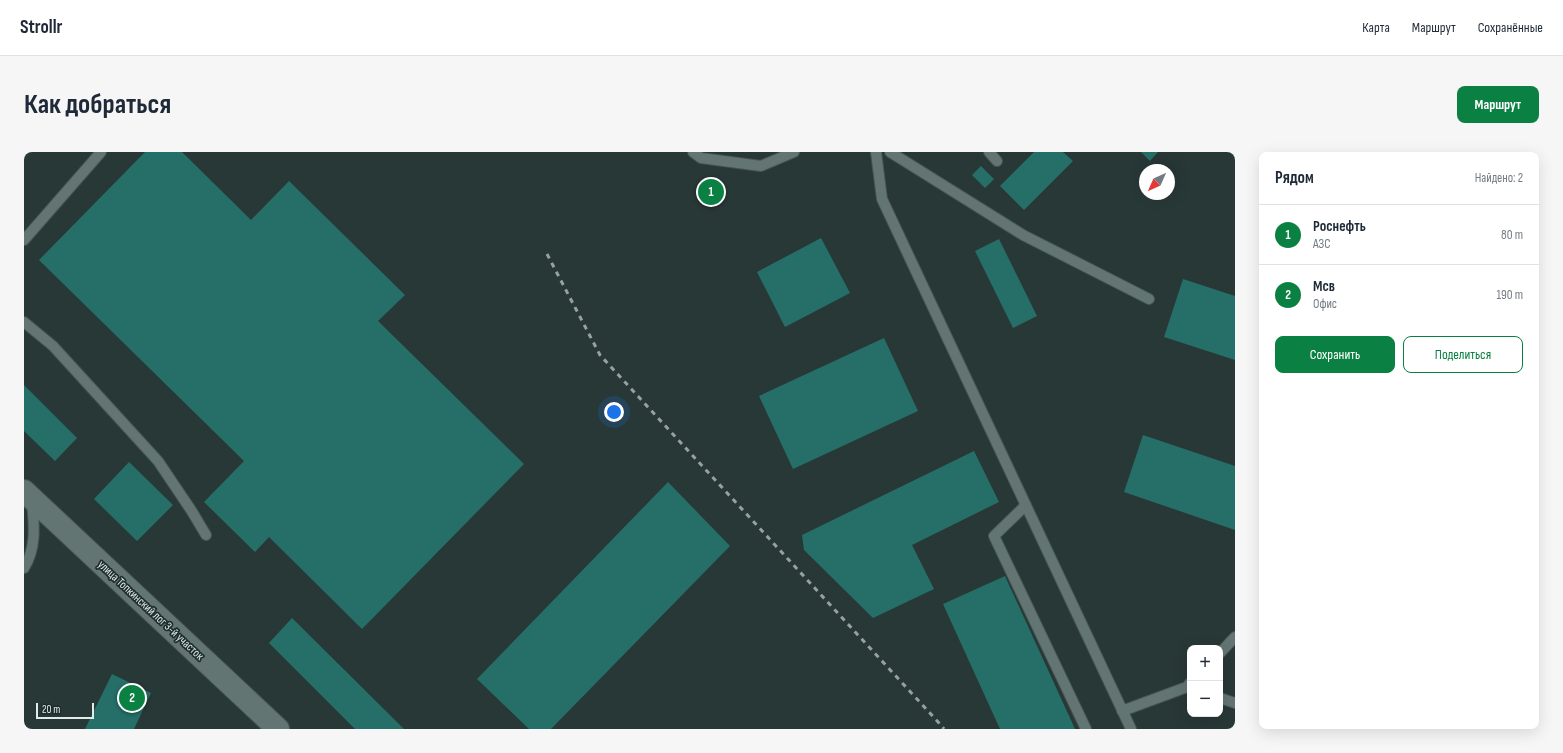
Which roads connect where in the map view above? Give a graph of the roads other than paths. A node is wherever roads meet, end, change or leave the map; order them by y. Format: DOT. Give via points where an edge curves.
graph roads {
  1 [pos="101,152"];
  2 [pos="693,152"];
  3 [pos="794,152"];
  4 [pos="876,152"];
  5 [pos="890,152"];
  6 [pos="989,152"];
  7 [pos="997,161"];
  8 [pos="24,240"];
  9 [pos="1149,299"];
  10 [pos="24,322"];
  11 [pos="28,494"];
  12 [pos="1026,505"];
  13 [pos="206,535"];
  14 [pos="24,568"];
  15 [pos="1235,637"];
  16 [pos="1223,649"];
  17 [pos="1187,687"];
  18 [pos="1223,699"];
  19 [pos="1235,703"];
  20 [pos="1122,711"];
  21 [pos="278,729"];
  22 [pos="1086,729"];
  23 [pos="1131,729"];
  1 -- 8 [label="lane"];
  2 -- 3 [label="lane" via="701,158 761,166"];
  4 -- 12 [label="lane" via="882,199"];
  5 -- 9 [label="lane" via="1023,235"];
  6 -- 7 [label="lane"];
  10 -- 13 [label="lane" via="53,346 158,461"];
  11 -- 14 [label="lane" via="35,531 30,558"];
  11 -- 21 [label="main road, улица Топкинский лог 3-й участок"];
  12 -- 20 [label="lane"];
  12 -- 22 [label="lane" via="994,536"];
  15 -- 16 [label="lane"];
  17 -- 20 [label="lane"];
  18 -- 19 [label="lane"];
  20 -- 23 [label="lane"];
}
